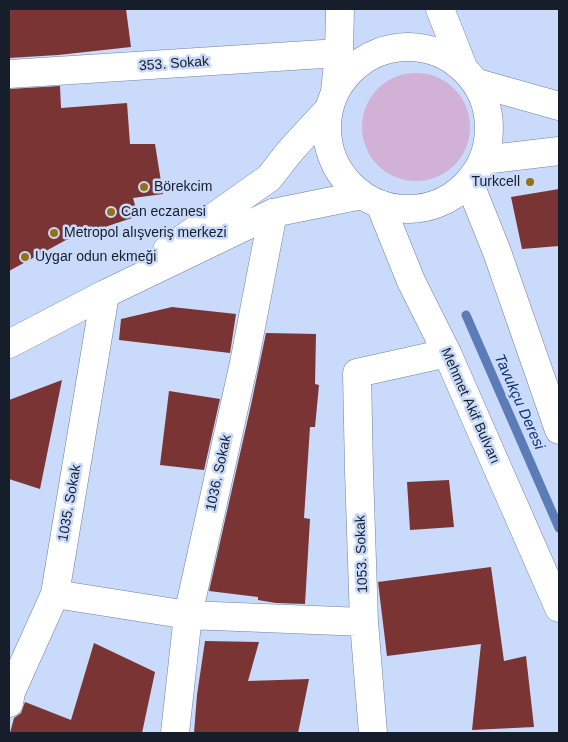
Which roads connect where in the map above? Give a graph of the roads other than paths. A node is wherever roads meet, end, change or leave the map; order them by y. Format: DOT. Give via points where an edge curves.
graph roads {
  1 [pos="340,9"];
  2 [pos="440,9"];
  3 [pos="339,53"];
  4 [pos="9,74"];
  5 [pos="470,75"];
  6 [pos="332,101"];
  7 [pos="559,106"];
  8 [pos="559,151"];
  9 [pos="476,171"];
  10 [pos="371,199"];
  11 [pos="273,213"];
  12 [pos="105,294"];
  13 [pos="9,344"];
  14 [pos="447,354"];
  15 [pos="559,430"];
  16 [pos="55,594"];
  17 [pos="559,608"];
  18 [pos="188,615"];
  19 [pos="364,622"];
  20 [pos="9,704"];
  21 [pos="175,733"];
  22 [pos="373,733"];
  1 -- 3 [label="main road"];
  2 -- 5 [label="main road"];
  3 -- 4 [label="main road, 353. Sokak"];
  3 -- 6 [label="main road"];
  5 -- 6 [label="main road" via="442,53 418,47 392,48 368,56 349,72"];
  5 -- 7 [label="main road"];
  5 -- 9 [label="main road" via="488,107 490,134"];
  6 -- 10 [label="main road" via="327,134 332,158 344,179"];
  6 -- 12 [label="main road" via="269,178"];
  8 -- 9 [label="main road"];
  9 -- 10 [label="main road" via="450,198 428,207 404,209"];
  9 -- 15 [label="main road" via="497,252"];
  10 -- 11 [label="main road"];
  10 -- 14 [label="main road, Mehmet Akif Bulvarı"];
  11 -- 12 [label="main road"];
  11 -- 18 [label="main road, 1036. Sokak" via="244,363"];
  12 -- 13 [label="main road"];
  12 -- 16 [label="main road, 1035. Sokak"];
  14 -- 17 [label="main road, Mehmet Akif Bulvarı"];
  14 -- 19 [label="main road, 1053. Sokak" via="357,374"];
  16 -- 18 [label="main road"];
  16 -- 20 [label="main road, 1035. Sokak" via="11,692"];
  18 -- 19 [label="main road"];
  18 -- 21 [label="main road, 1036. Sokak"];
  19 -- 22 [label="main road, 1053. Sokak"];
}
